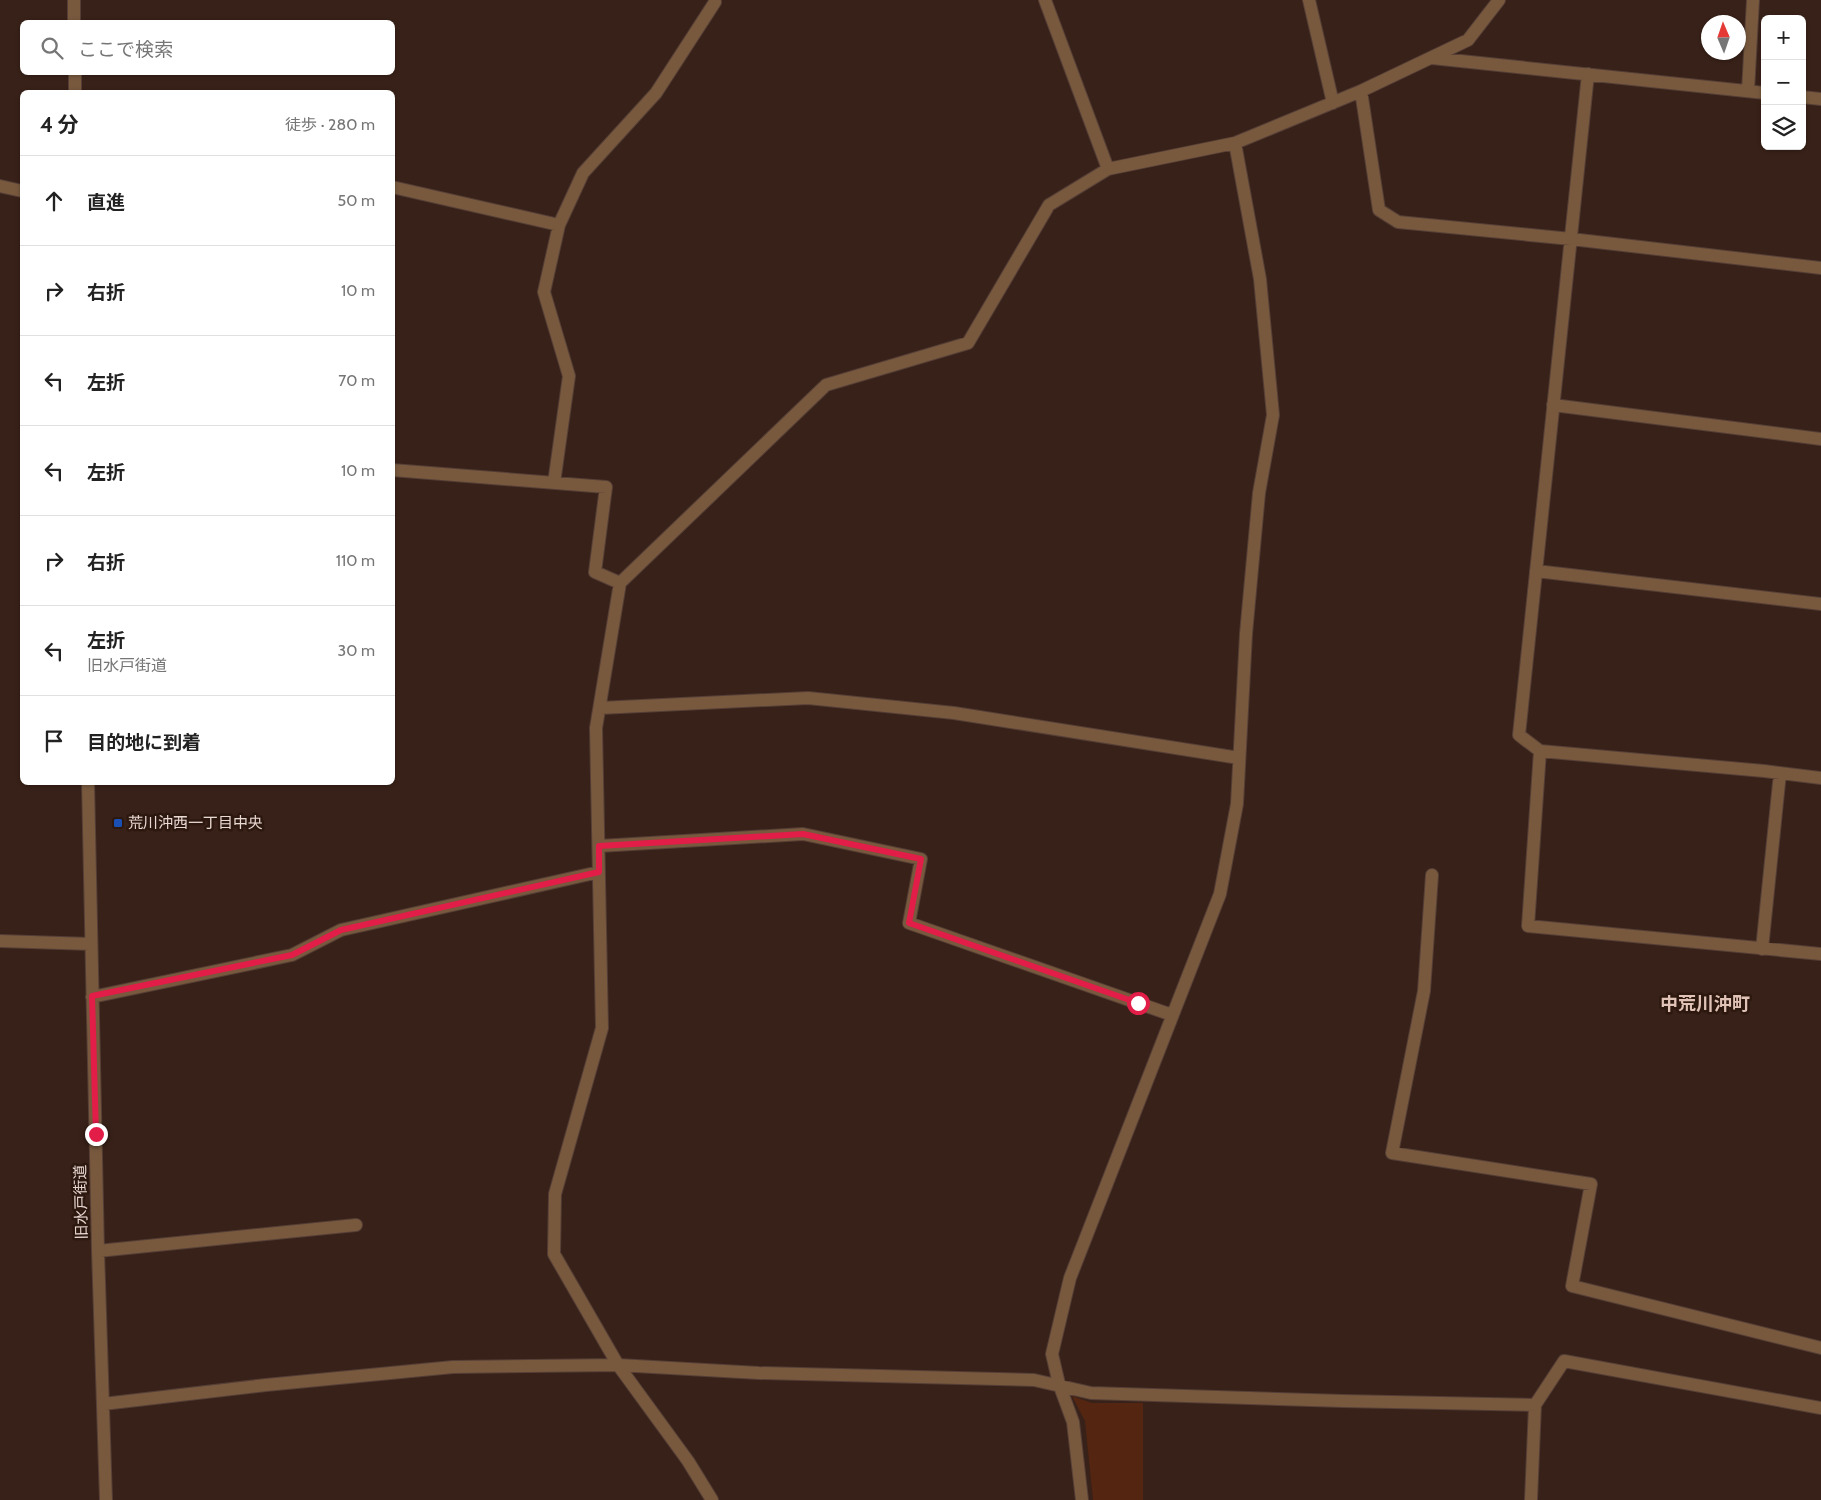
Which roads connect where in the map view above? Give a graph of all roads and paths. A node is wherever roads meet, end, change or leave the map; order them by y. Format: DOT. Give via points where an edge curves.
graph roads {
  1 [pos="74,0"];
  2 [pos="1045,0"];
  3 [pos="1309,0"];
  4 [pos="1499,0"];
  5 [pos="1753,0"];
  6 [pos="715,2"];
  7 [pos="74,20"];
  8 [pos="1432,58"];
  9 [pos="1588,74"];
  10 [pos="75,75"];
  11 [pos="75,90"];
  12 [pos="1361,91"];
  13 [pos="1748,91"];
  14 [pos="1761,93"];
  15 [pos="1806,97"];
  16 [pos="1821,99"];
  17 [pos="1333,103"];
  18 [pos="1235,143"];
  19 [pos="1108,169"];
  20 [pos="0,186"];
  21 [pos="395,188"];
  22 [pos="20,191"];
  23 [pos="559,225"];
  24 [pos="1570,239"];
  25 [pos="1821,268"];
  26 [pos="1553,405"];
  27 [pos="1821,439"];
  28 [pos="395,470"];
  29 [pos="554,483"];
  30 [pos="1536,571"];
  31 [pos="620,583"];
  32 [pos="1821,604"];
  33 [pos="600,708"];
  34 [pos="1540,751"];
  35 [pos="1239,758"];
  36 [pos="1780,773"];
  37 [pos="1821,778"];
  38 [pos="88,785"];
  39 [pos="599,846"];
  40 [pos="599,872"];
  41 [pos="1432,875"];
  42 [pos="0,941"];
  43 [pos="92,944"];
  44 [pos="1762,948"];
  45 [pos="1821,954"];
  46 [pos="92,996"];
  47 [pos="1172,1015"];
  48 [pos="356,1226"];
  49 [pos="98,1251"];
  50 [pos="1821,1348"];
  51 [pos="618,1366"];
  52 [pos="1059,1384"];
  53 [pos="103,1404"];
  54 [pos="1535,1404"];
  55 [pos="1821,1408"];
  56 [pos="106,1500"];
  57 [pos="712,1500"];
  58 [pos="1082,1500"];
  59 [pos="1531,1500"];
  1 -- 7 [label="street"];
  2 -- 19 [label="street"];
  3 -- 17 [label="street"];
  4 -- 8 [label="street" via="1468,40"];
  5 -- 13 [label="street"];
  6 -- 23 [label="street" via="656,93 583,173"];
  8 -- 9 [label="street"];
  8 -- 12 [label="street"];
  9 -- 13 [label="street"];
  9 -- 24 [label="street"];
  10 -- 11 [label="street"];
  12 -- 17 [label="street"];
  12 -- 24 [label="street" via="1379,210 1398,222"];
  13 -- 14 [label="street"];
  15 -- 16 [label="street"];
  17 -- 18 [label="street"];
  18 -- 19 [label="street"];
  18 -- 35 [label="street" via="1260,279 1273,415 1259,493"];
  19 -- 31 [label="street" via="1050,205 968,343 826,384"];
  20 -- 22 [label="street"];
  21 -- 23 [label="street"];
  23 -- 29 [label="street" via="544,292 569,376"];
  24 -- 25 [label="street"];
  24 -- 26 [label="street"];
  26 -- 27 [label="street"];
  26 -- 30 [label="street"];
  28 -- 29 [label="street"];
  29 -- 31 [label="street" via="606,487 595,572"];
  30 -- 32 [label="street"];
  30 -- 34 [label="street" via="1519,735"];
  31 -- 33 [label="street"];
  33 -- 35 [label="street" via="808,698 954,713"];
  33 -- 39 [label="street" via="596,728"];
  34 -- 36 [label="street"];
  34 -- 44 [label="street" via="1528,926"];
  35 -- 47 [label="street" via="1237,804 1220,894"];
  36 -- 37 [label="street"];
  36 -- 44 [label="street"];
  38 -- 43 [label="street, 旧水戸街道"];
  39 -- 40 [label="street"];
  39 -- 47 [label="street" via="803,834 921,859 909,923"];
  40 -- 46 [label="street" via="341,930 292,955"];
  40 -- 51 [label="street" via="602,1028 555,1194 554,1254"];
  41 -- 50 [label="street" via="1424,991 1392,1154 1591,1184 1572,1286"];
  42 -- 43 [label="street"];
  43 -- 46 [label="street, 旧水戸街道"];
  44 -- 45 [label="street"];
  46 -- 49 [label="street, 旧水戸街道"];
  47 -- 52 [label="street" via="1070,1278 1052,1354"];
  48 -- 49 [label="street"];
  49 -- 53 [label="street, 旧水戸街道"];
  51 -- 52 [label="street" via="1034,1380"];
  51 -- 53 [label="street" via="452,1368"];
  51 -- 57 [label="street" via="688,1461"];
  52 -- 54 [label="street" via="1091,1393 1343,1402"];
  52 -- 58 [label="street" via="1073,1422"];
  53 -- 56 [label="street, 旧水戸街道"];
  54 -- 55 [label="street" via="1564,1361"];
  54 -- 59 [label="street"];
}
